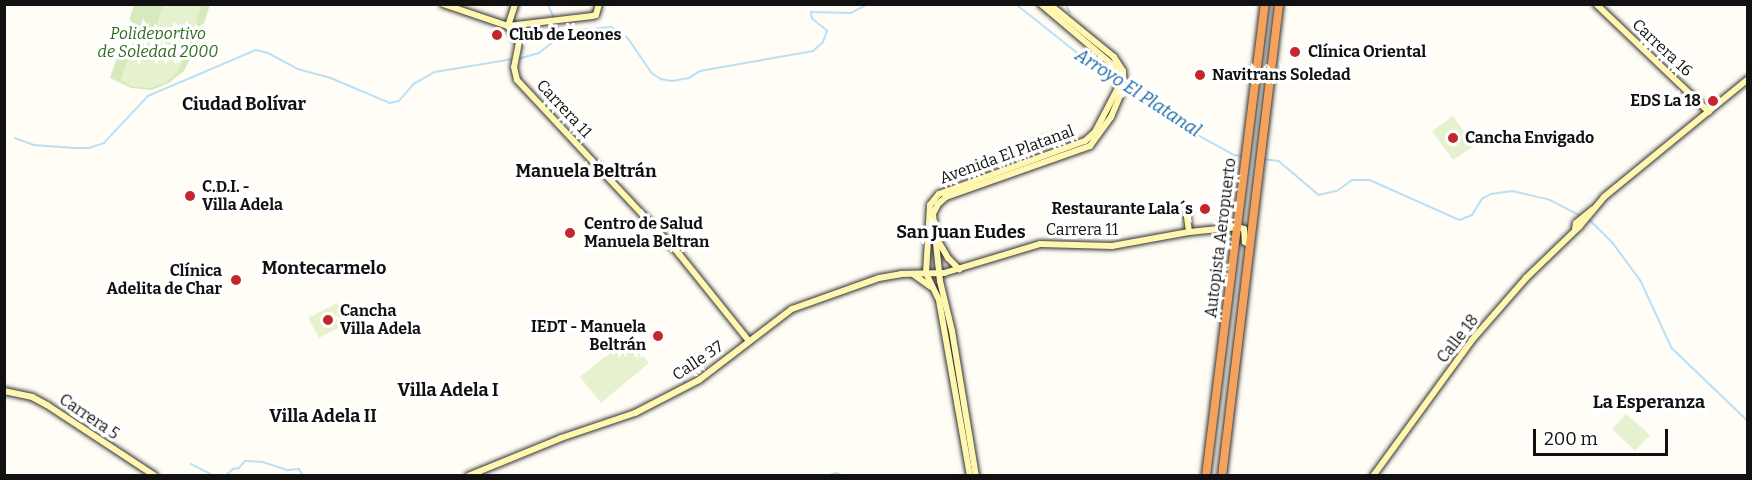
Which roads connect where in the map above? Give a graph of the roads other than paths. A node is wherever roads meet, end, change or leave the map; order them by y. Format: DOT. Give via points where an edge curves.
graph roads {
  1 [pos="443,4"];
  2 [pos="514,4"];
  3 [pos="599,4"];
  4 [pos="1041,4"];
  5 [pos="1049,4"];
  6 [pos="1265,4"];
  7 [pos="1279,4"];
  8 [pos="1596,4"];
  9 [pos="508,26"];
  10 [pos="1748,79"];
  11 [pos="1119,95"];
  12 [pos="1709,112"];
  13 [pos="1186,210"];
  14 [pos="1238,227"];
  15 [pos="1189,232"];
  16 [pos="935,235"];
  17 [pos="1250,245"];
  18 [pos="959,269"];
  19 [pos="912,273"];
  20 [pos="926,273"];
  21 [pos="939,273"];
  22 [pos="937,292"];
  23 [pos="749,341"];
  24 [pos="4,391"];
  25 [pos="972,468"];
  26 [pos="155,476"];
  27 [pos="468,476"];
  28 [pos="976,476"];
  29 [pos="1206,476"];
  30 [pos="1222,476"];
  31 [pos="1373,476"];
  1 -- 9 [label="main road"];
  2 -- 9 [label="main road"];
  3 -- 9 [label="main road" via="596,15"];
  4 -- 11 [label="main road, Avenida El Platanal" via="1110,63 1117,73"];
  5 -- 11 [label="main road, Avenida El Platanal" via="1114,57 1124,77"];
  6 -- 14 [label="highway, Autopista Aeropuerto"];
  7 -- 17 [label="highway, Autopista Aeropuerto"];
  8 -- 12 [label="main road, Carrera 16"];
  9 -- 23 [label="main road, Carrera 11" via="518,39 517,80 679,254"];
  10 -- 12 [label="main road, Calle 18"];
  11 -- 16 [label="main road, Avenida El Platanal" via="1101,133 1090,146 941,200 933,214"];
  11 -- 20 [label="main road, Avenida El Platanal" via="1085,141 935,197 928,212"];
  12 -- 31 [label="main road, Calle 18" via="1632,173 1526,278 1472,340"];
  13 -- 15 [label="main road"];
  14 -- 15 [label="main road, Carrera 11"];
  14 -- 17 [label="main road" via="1244,229 1245,242"];
  14 -- 29 [label="highway, Autopista Aeropuerto"];
  15 -- 18 [label="main road, Carrera 11" via="1112,246 1040,244"];
  16 -- 18 [label="main road"];
  16 -- 21 [label="main road, Avenida El Platanal"];
  17 -- 30 [label="highway, Autopista Aeropuerto"];
  18 -- 21 [label="main road, Carrera 11"];
  19 -- 20 [label="main road, Calle 37"];
  19 -- 22 [label="main road"];
  19 -- 23 [label="main road, Calle 37" via="879,278 792,309"];
  20 -- 21 [label="main road, Calle 37"];
  20 -- 22 [label="main road"];
  21 -- 25 [label="main road, Avenida El Platanal" via="952,331"];
  22 -- 25 [label="main road"];
  23 -- 27 [label="main road, Calle 37" via="699,380 635,413"];
  24 -- 26 [label="main road, Carrera 5" via="47,405"];
  25 -- 28 [label="main road"];
}
